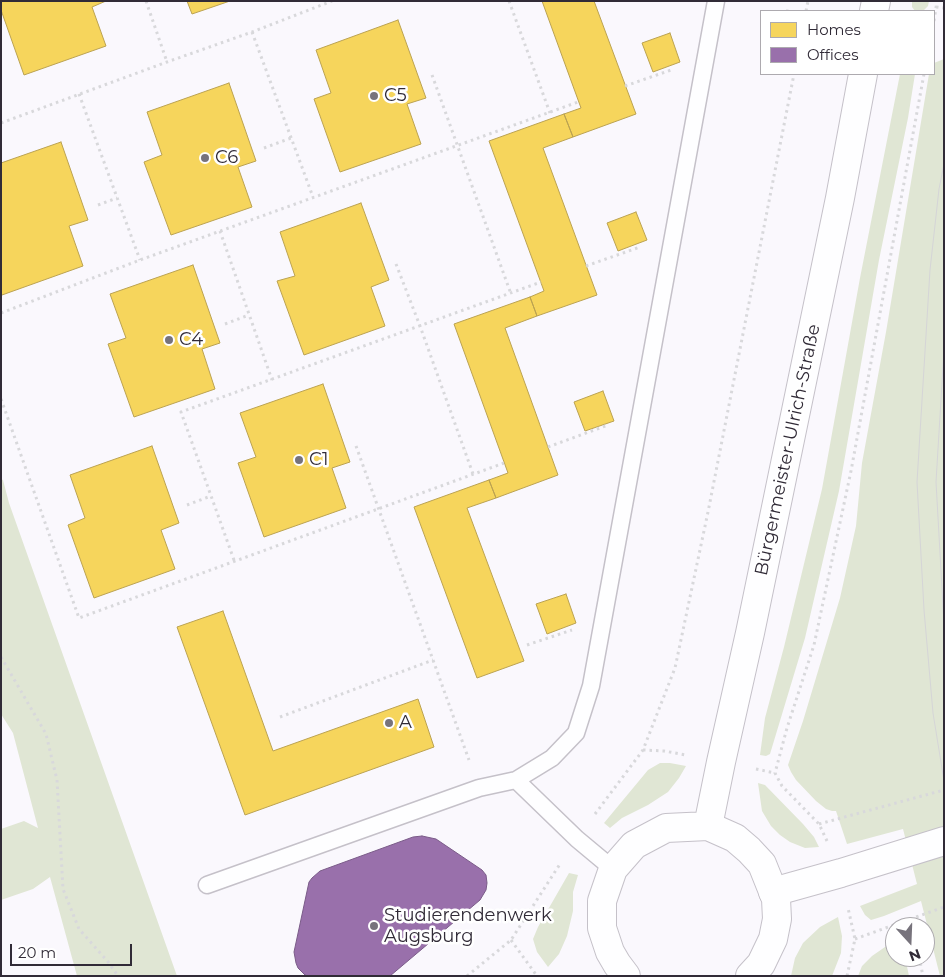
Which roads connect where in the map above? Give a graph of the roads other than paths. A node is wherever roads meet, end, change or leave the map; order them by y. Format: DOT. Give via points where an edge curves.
graph roads {
  1 [pos="716,1"];
  2 [pos="863,75"];
  3 [pos="516,780"];
  4 [pos="708,826"];
  5 [pos="944,841"];
  6 [pos="613,869"];
  7 [pos="206,885"];
  8 [pos="772,892"];
  9 [pos="614,972"];
  10 [pos="750,976"];
  1 -- 3 [label="lane" via="591,686 576,733 552,758"];
  2 -- 4 [label="main road, Bürgermeister-Ulrich-Straße"];
  3 -- 6 [label="lane"];
  3 -- 7 [label="lane" via="479,788"];
  4 -- 6 [label="main road" via="666,828 634,845"];
  4 -- 8 [label="main road" via="735,838 749,850 762,864"];
  5 -- 8 [label="main road"];
  6 -- 9 [label="main road" via="602,901 602,928"];
  8 -- 10 [label="main road" via="776,899 777,919 773,939 761,964"];
}
